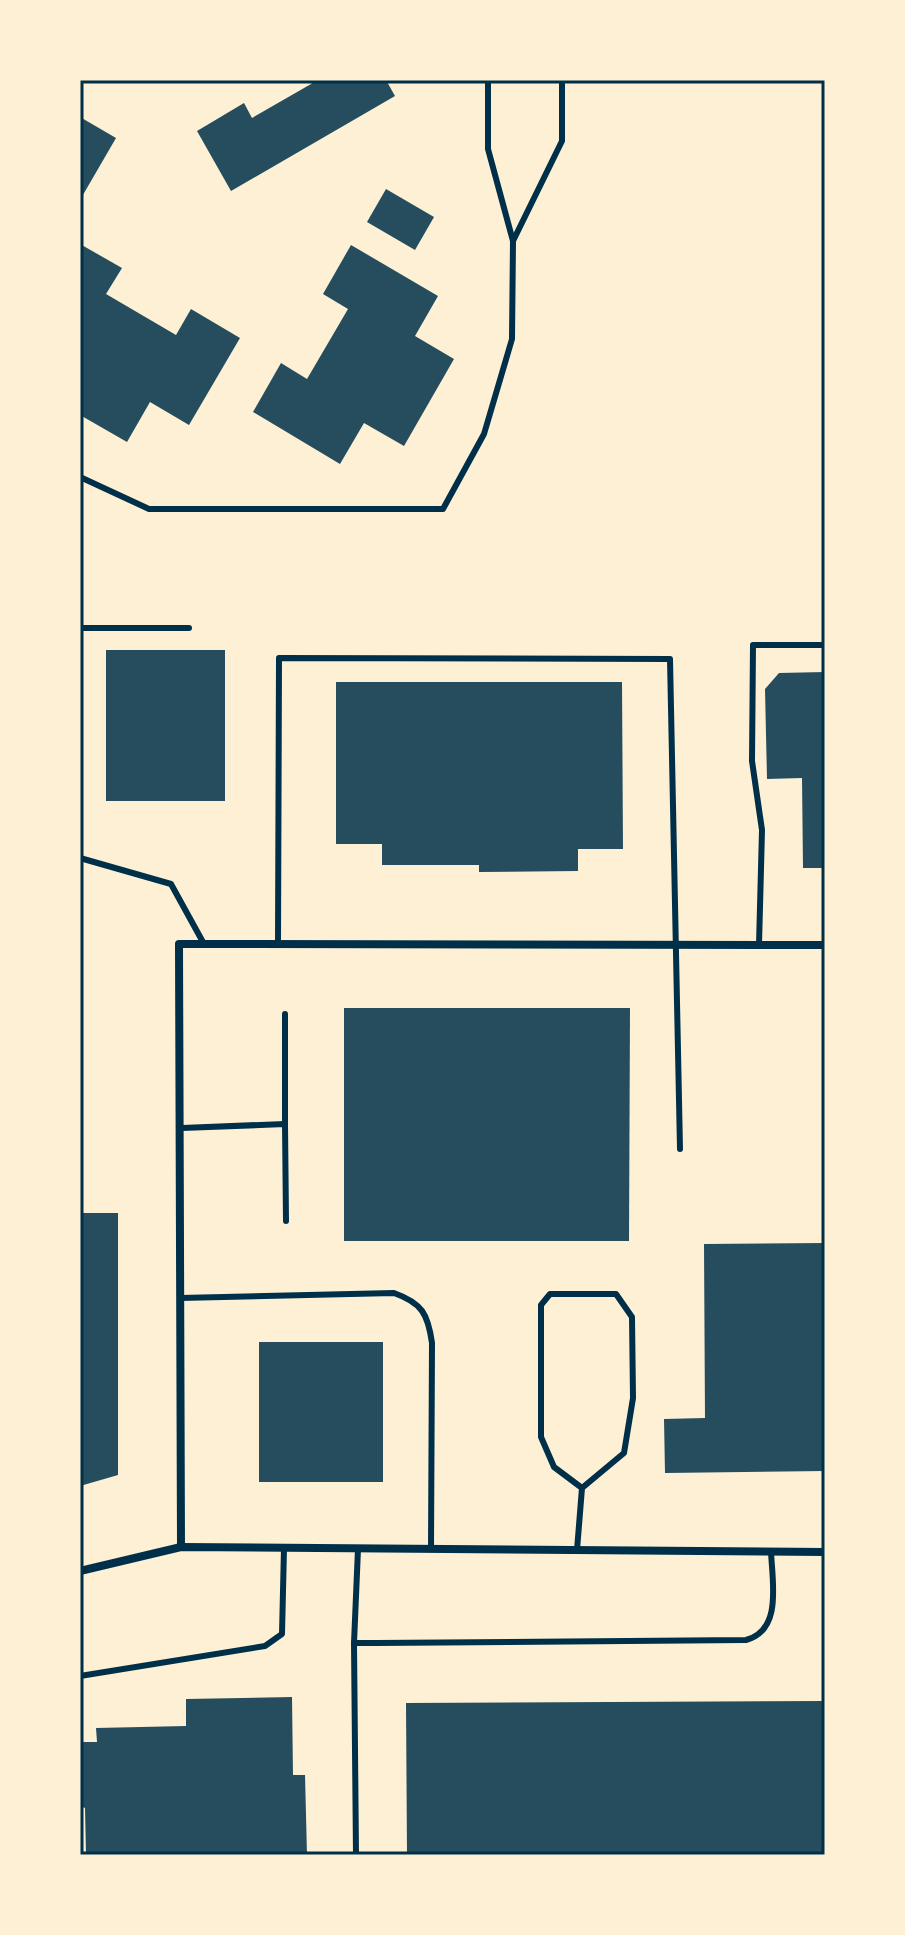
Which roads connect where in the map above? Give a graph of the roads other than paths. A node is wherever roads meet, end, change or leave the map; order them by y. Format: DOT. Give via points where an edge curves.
graph roads {
  1 [pos="488,80"];
  2 [pos="562,80"];
  3 [pos="513,241"];
  4 [pos="80,477"];
  5 [pos="80,628"];
  6 [pos="189,628"];
  7 [pos="825,645"];
  8 [pos="80,858"];
  9 [pos="204,944"];
  10 [pos="278,944"];
  11 [pos="676,945"];
  12 [pos="759,945"];
  13 [pos="825,945"];
  14 [pos="285,1014"];
  15 [pos="285,1124"];
  16 [pos="182,1128"];
  17 [pos="680,1149"];
  18 [pos="286,1221"];
  19 [pos="180,1298"];
  20 [pos="582,1488"];
  21 [pos="181,1547"];
  22 [pos="284,1548"];
  23 [pos="358,1549"];
  24 [pos="431,1549"];
  25 [pos="577,1550"];
  26 [pos="771,1551"];
  27 [pos="825,1552"];
  28 [pos="80,1571"];
  29 [pos="354,1643"];
  30 [pos="80,1676"];
  31 [pos="356,1855"];
  1 -- 3 [label="lane" via="488,149"];
  2 -- 3 [label="lane" via="562,141"];
  3 -- 4 [label="lane" via="512,339 484,434 443,509 149,509"];
  5 -- 6 [label="lane"];
  7 -- 12 [label="lane" via="753,645 752,761 762,830"];
  8 -- 9 [label="lane" via="171,884"];
  9 -- 10 [label="street"];
  9 -- 16 [label="street" via="179,944"];
  10 -- 11 [label="street"];
  10 -- 11 [label="lane" via="279,658 310,658 670,659"];
  11 -- 12 [label="street"];
  11 -- 17 [label="lane"];
  12 -- 13 [label="street"];
  14 -- 15 [label="lane"];
  15 -- 16 [label="lane"];
  15 -- 18 [label="lane"];
  16 -- 19 [label="street"];
  19 -- 21 [label="street"];
  19 -- 24 [label="lane" via="394,1293 416,1301 428,1318 432,1343"];
  20 -- 20 [label="lane" via="624,1453 633,1398 632,1317 616,1294 550,1294 541,1305 541,1437 554,1467"];
  20 -- 25 [label="lane"];
  21 -- 22 [label="street"];
  21 -- 28 [label="street"];
  22 -- 23 [label="street"];
  22 -- 30 [label="lane" via="282,1634 265,1646"];
  23 -- 24 [label="street"];
  23 -- 29 [label="lane"];
  24 -- 25 [label="street"];
  25 -- 26 [label="street"];
  26 -- 27 [label="street"];
  26 -- 29 [label="lane" via="769,1624 759,1637 746,1640"];
  29 -- 31 [label="lane"];
}
